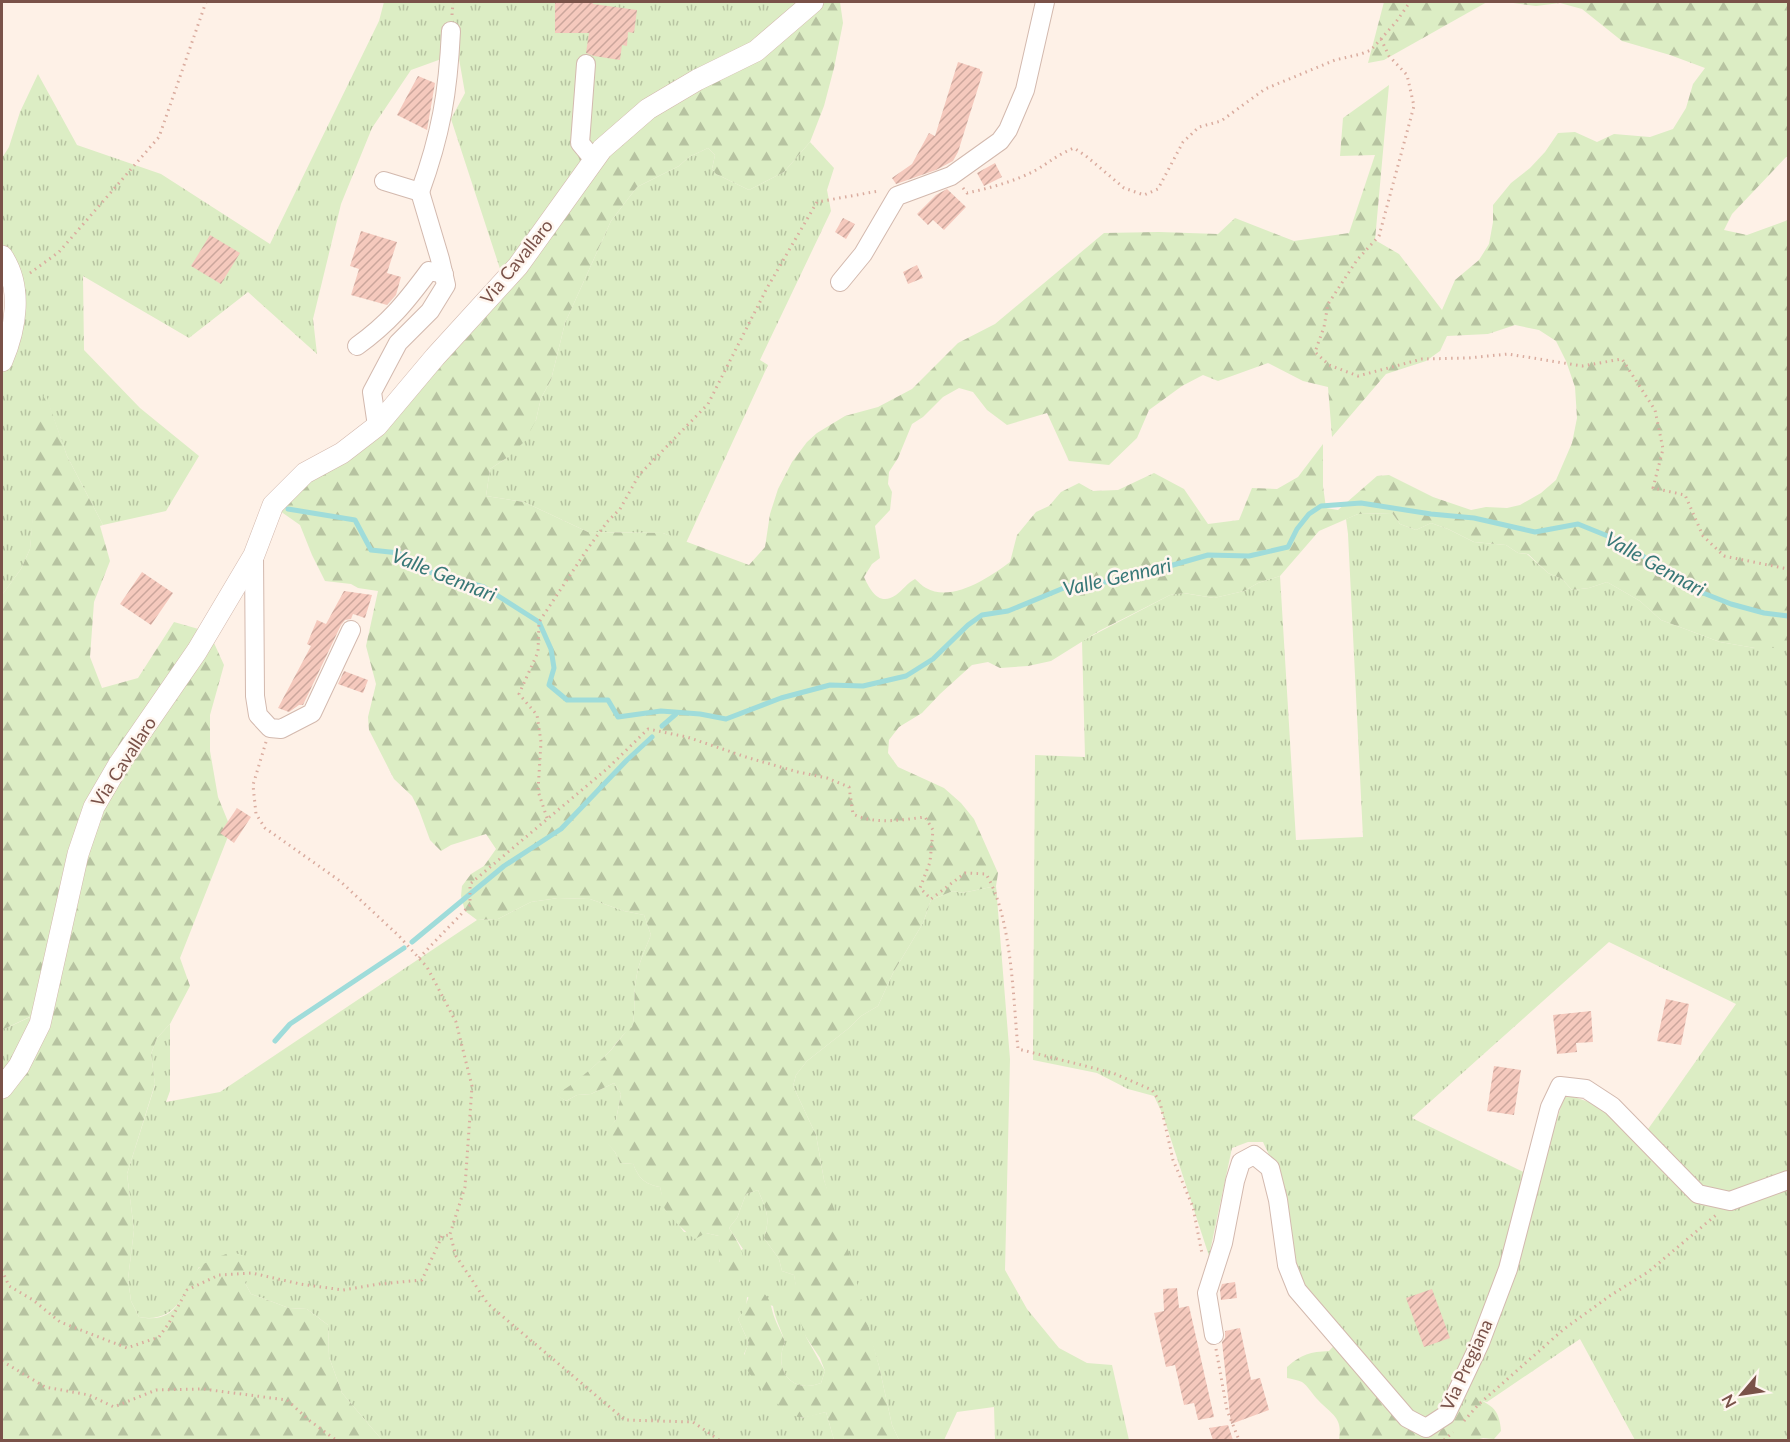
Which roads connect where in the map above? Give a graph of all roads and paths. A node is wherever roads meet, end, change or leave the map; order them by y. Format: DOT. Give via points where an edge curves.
graph roads {
  1 [pos="206,2"];
  2 [pos="813,2"];
  3 [pos="1045,2"];
  4 [pos="1410,2"];
  5 [pos="451,31"];
  6 [pos="1381,39"];
  7 [pos="586,64"];
  8 [pos="594,160"];
  9 [pos="951,176"];
  10 [pos="384,182"];
  11 [pos="420,192"];
  12 [pos="897,196"];
  13 [pos="2,256"];
  14 [pos="444,274"];
  15 [pos="840,282"];
  16 [pos="14,283"];
  17 [pos="357,346"];
  18 [pos="2,361"];
  19 [pos="377,426"];
  20 [pos="254,555"];
  21 [pos="1788,568"];
  22 [pos="351,630"];
  23 [pos="270,728"];
  24 [pos="547,818"];
  25 [pos="419,958"];
  26 [pos="2,1088"];
  27 [pos="1788,1180"];
  28 [pos="1730,1201"];
  29 [pos="450,1234"];
  30 [pos="2,1270"];
  31 [pos="1214,1274"];
  32 [pos="1214,1335"];
  33 [pos="2,1361"];
  34 [pos="1463,1421"];
  35 [pos="1456,1429"];
  36 [pos="336,1440"];
  37 [pos="719,1440"];
  38 [pos="1239,1440"];
  39 [pos="1444,1440"];
  1 -- 16 [label="path" via="159,137 58,252"];
  2 -- 8 [label="street, Via Cavallaro" via="756,51 648,109 602,148"];
  3 -- 9 [label="street" via="1025,90 1008,130 1000,141"];
  4 -- 6 [label="path"];
  5 -- 11 [label="street" via="443,115"];
  6 -- 9 [label="path" via="1371,50 1335,60 1265,89 1221,121 1199,127 1183,142 1158,189 1144,195 1125,188 1074,148 1036,170 967,193"];
  6 -- 21 [label="path" via="1389,56 1407,75 1414,105 1379,236 1357,260 1328,304 1315,352 1329,365 1358,376 1422,359 1508,354 1582,366 1622,359 1655,410 1663,449 1653,488 1686,495 1703,536 1724,556"];
  7 -- 8 [label="street" via="580,143"];
  8 -- 19 [label="street, Via Cavallaro" via="518,266"];
  9 -- 12 [label="street"];
  10 -- 11 [label="street"];
  11 -- 14 [label="street"];
  12 -- 15 [label="street"];
  12 -- 24 [label="path" via="882,191 817,202 767,288 708,404 639,475 620,509 593,541 539,622 538,652 519,694 537,715 541,742 538,791"];
  13 -- 16 [label="street"];
  14 -- 17 [label="street" via="429,271 403,307"];
  14 -- 19 [label="street" via="446,285 430,311 398,343 372,392"];
  16 -- 18 [label="street" via="16,305"];
  19 -- 20 [label="street, Via Cavallaro" via="342,453 305,473 273,505"];
  20 -- 23 [label="street, Via Cavallaro" via="255,696 258,715"];
  20 -- 26 [label="street, Via Cavallaro" via="197,651 94,807 78,855 40,1024 19,1066"];
  22 -- 23 [label="street" via="312,713 281,729"];
  23 -- 25 [label="path" via="253,785 256,814 265,828 340,881"];
  24 -- 25 [label="path" via="470,884 470,905"];
  24 -- 31 [label="path" via="648,729 687,737 849,787 853,814 866,820 924,817 933,830 930,862 920,888 931,900 965,873 986,874 995,889 1011,968 1018,1048 1113,1073 1152,1089 1160,1102 1173,1160 1193,1208 1201,1251"];
  25 -- 29 [label="path" via="456,1022 472,1086 465,1186"];
  27 -- 28 [label="street"];
  28 -- 31 [label="street, Via Pregiana" via="1698,1194 1612,1106 1586,1089 1560,1086 1550,1107 1508,1269 1480,1343 1446,1415 1426,1428 1407,1418 1297,1290 1287,1265 1270,1168 1254,1155 1241,1162"];
  28 -- 34 [label="path" via="1648,1272 1564,1329"];
  29 -- 30 [label="path" via="442,1236 422,1280 343,1290 252,1272 219,1275 187,1290 159,1337 127,1348 60,1322 9,1286"];
  29 -- 37 [label="path" via="456,1256 488,1304 625,1419 693,1422"];
  31 -- 32 [label="street, Via Pregiana" via="1207,1293"];
  32 -- 38 [label="path" via="1227,1410"];
  33 -- 36 [label="path" via="45,1387 89,1395 114,1407 156,1390 203,1389 287,1400"];
  35 -- 39 [label="path"];
}
